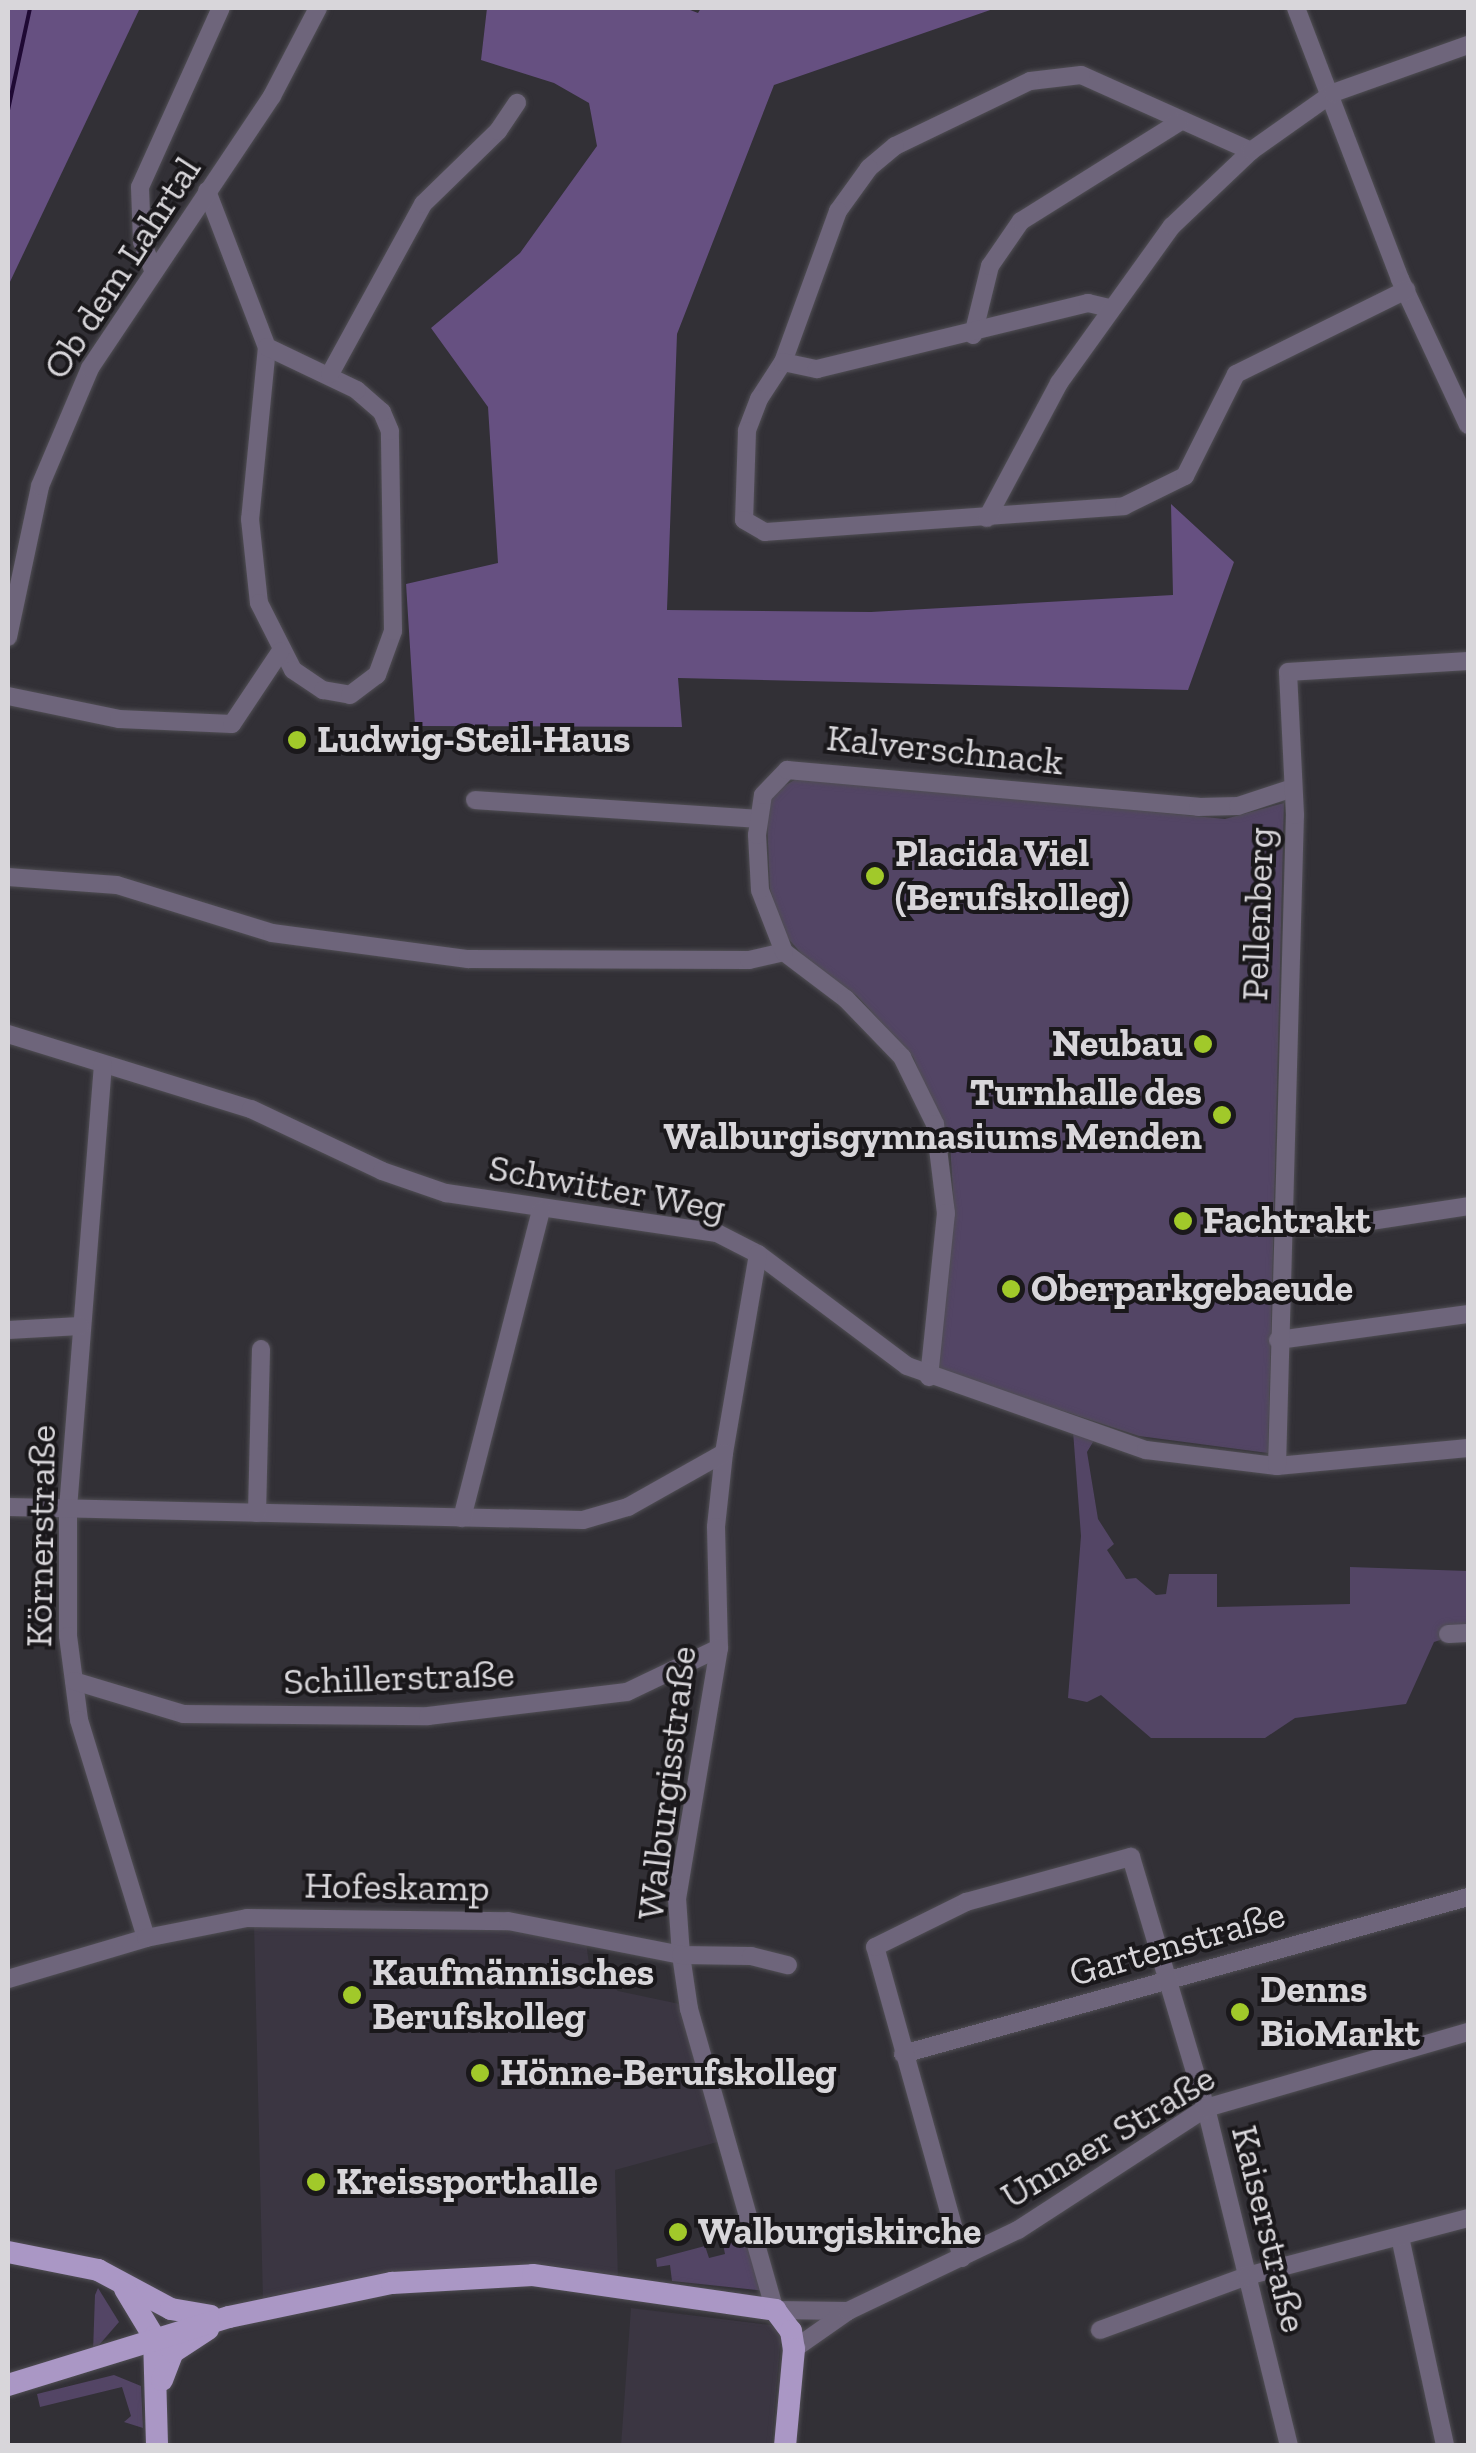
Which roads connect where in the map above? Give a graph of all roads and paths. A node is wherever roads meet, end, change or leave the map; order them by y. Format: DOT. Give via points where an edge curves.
graph roads {
  1 [pos="220,8"];
  2 [pos="318,8"];
  3 [pos="1296,8"];
  4 [pos="1468,45"];
  5 [pos="1333,93"];
  6 [pos="517,103"];
  7 [pos="1178,122"];
  8 [pos="1251,151"];
  9 [pos="208,191"];
  10 [pos="152,270"];
  11 [pos="1406,290"];
  12 [pos="1110,308"];
  13 [pos="973,335"];
  14 [pos="267,347"];
  15 [pos="783,362"];
  16 [pos="330,374"];
  17 [pos="1468,425"];
  18 [pos="987,518"];
  19 [pos="8,638"];
  20 [pos="280,652"];
  21 [pos="1468,661"];
  22 [pos="8,696"];
  23 [pos="1290,789"];
  24 [pos="475,800"];
  25 [pos="758,818"];
  26 [pos="8,877"];
  27 [pos="784,952"];
  28 [pos="8,1034"];
  29 [pos="103,1064"];
  30 [pos="1468,1206"];
  31 [pos="541,1211"];
  32 [pos="1280,1225"];
  33 [pos="758,1254"];
  34 [pos="1466,1314"];
  35 [pos="80,1326"];
  36 [pos="8,1330"];
  37 [pos="1278,1340"];
  38 [pos="261,1350"];
  39 [pos="929,1377"];
  40 [pos="1468,1448"];
  41 [pos="724,1453"];
  42 [pos="1277,1466"];
  43 [pos="8,1506"];
  44 [pos="68,1508"];
  45 [pos="257,1513"];
  46 [pos="462,1518"];
  47 [pos="1468,1633"];
  48 [pos="1448,1634"];
  49 [pos="720,1648"];
  50 [pos="74,1681"];
  51 [pos="1468,1897"];
  52 [pos="146,1938"];
  53 [pos="681,1955"];
  54 [pos="788,1965"];
  55 [pos="8,1979"];
  56 [pos="1170,1979"];
  57 [pos="1468,2032"];
  58 [pos="903,2054"];
  59 [pos="1206,2108"];
  60 [pos="1468,2218"];
  61 [pos="1400,2237"];
  62 [pos="8,2252"];
  63 [pos="962,2258"];
  64 [pos="1247,2276"];
  65 [pos="117,2278"];
  66 [pos="775,2310"];
  67 [pos="848,2311"];
  68 [pos="228,2317"];
  69 [pos="1100,2330"];
  70 [pos="154,2337"];
  71 [pos="794,2349"];
  72 [pos="111,2354"];
  73 [pos="8,2385"];
  74 [pos="158,2390"];
  75 [pos="157,2446"];
  76 [pos="785,2446"];
  77 [pos="1289,2446"];
  78 [pos="1445,2446"];
  1 -- 10 [label="street" via="140,187 142,242"];
  2 -- 9 [label="street, Ob dem Lahrtal" via="272,96"];
  3 -- 5 [label="street"];
  4 -- 5 [label="street"];
  5 -- 8 [label="street"];
  5 -- 11 [label="street"];
  6 -- 16 [label="street" via="498,132 423,204"];
  7 -- 8 [label="street"];
  7 -- 13 [label="street" via="1022,220 990,266"];
  7 -- 15 [label="street" via="1103,79 1081,75 1030,81 895,146 868,168 838,211"];
  8 -- 12 [label="street" via="1172,226"];
  9 -- 10 [label="street, Ob dem Lahrtal"];
  9 -- 14 [label="street"];
  10 -- 19 [label="street, Ob dem Lahrtal" via="90,368 51,454 25,542"];
  11 -- 17 [label="street"];
  11 -- 18 [label="street" via="1236,374 1185,476 1124,506"];
  12 -- 13 [label="street" via="1088,303"];
  12 -- 18 [label="street" via="1059,383"];
  13 -- 15 [label="street" via="817,369"];
  14 -- 16 [label="street"];
  14 -- 20 [label="street" via="249,542 258,603"];
  15 -- 18 [label="street" via="747,431 744,520 766,532"];
  16 -- 20 [label="street" via="377,406 390,431 392,631 386,660 370,685 350,695 322,690"];
  20 -- 22 [label="street" via="238,719 223,725 91,716"];
  21 -- 23 [label="street, Pellenberg" via="1288,672"];
  23 -- 25 [label="street, Kalverschnack" via="1238,806 1174,806 797,768 768,786"];
  23 -- 32 [label="street, Pellenberg" via="1295,814"];
  24 -- 25 [label="street"];
  25 -- 27 [label="street" via="760,890"];
  26 -- 27 [label="street" via="118,885 272,933 468,959 749,960"];
  27 -- 39 [label="street" via="846,999 902,1057 935,1124 946,1213"];
  28 -- 29 [label="street, Schwitter Weg"];
  29 -- 31 [label="street, Schwitter Weg" via="251,1109 428,1187"];
  29 -- 35 [label="street, Körnerstraße"];
  30 -- 32 [label="street" via="1338,1226"];
  31 -- 33 [label="street, Schwitter Weg" via="697,1228"];
  31 -- 46 [label="street"];
  32 -- 37 [label="street, Pellenberg"];
  33 -- 39 [label="street, Schwitter Weg"];
  33 -- 41 [label="street, Walburgisstraße"];
  34 -- 37 [label="street"];
  35 -- 36 [label="street"];
  35 -- 44 [label="street, Körnerstraße"];
  37 -- 42 [label="street, Pellenberg"];
  38 -- 45 [label="street"];
  39 -- 42 [label="street, Schwitter Weg" via="1146,1450"];
  40 -- 42 [label="street, Schwitter Weg"];
  41 -- 46 [label="street" via="654,1496 604,1516"];
  41 -- 49 [label="street, Walburgisstraße" via="716,1527"];
  43 -- 44 [label="street"];
  44 -- 45 [label="street"];
  44 -- 50 [label="street, Körnerstraße"];
  45 -- 46 [label="street"];
  47 -- 48 [label="street"];
  49 -- 50 [label="street, Schillerstraße" via="627,1692 428,1716 183,1714"];
  49 -- 53 [label="street, Walburgisstraße" via="677,1898"];
  50 -- 52 [label="street, Körnerstraße" via="78,1720"];
  51 -- 56 [label="street, Gartenstraße"];
  52 -- 53 [label="street, Hofeskamp" via="247,1918 426,1917 508,1921"];
  52 -- 55 [label="street, Hofeskamp"];
  53 -- 54 [label="street, Hofeskamp" via="751,1956"];
  53 -- 66 [label="street, Walburgisstraße" via="689,2009"];
  56 -- 58 [label="street, Gartenstraße"];
  56 -- 58 [label="street, Kaiserstraße" via="1131,1856 966,1902 900,1931 874,1953"];
  56 -- 59 [label="street, Kaiserstraße"];
  57 -- 59 [label="street, Unnaer Straße"];
  58 -- 63 [label="street"];
  59 -- 63 [label="street, Unnaer Straße" via="1073,2197"];
  59 -- 64 [label="street, Kaiserstraße"];
  60 -- 61 [label="street"];
  61 -- 64 [label="street"];
  61 -- 78 [label="street"];
  62 -- 65 [label="main road"];
  63 -- 67 [label="street, Unnaer Straße"];
  64 -- 69 [label="street"];
  64 -- 77 [label="street, Kaiserstraße"];
  65 -- 68 [label="main road" via="172,2309"];
  65 -- 70 [label="main road"];
  65 -- 72 [label="main road" via="130,2322"];
  66 -- 67 [label="street, Unnaer Straße"];
  66 -- 68 [label="main road" via="534,2275 392,2283"];
  66 -- 71 [label="main road"];
  67 -- 71 [label="street, Unnaer Straße"];
  68 -- 70 [label="main road"];
  68 -- 74 [label="main road" via="173,2352"];
  70 -- 72 [label="main road"];
  70 -- 74 [label="main road"];
  71 -- 76 [label="main road"];
  72 -- 73 [label="main road"];
  72 -- 74 [label="main road" via="142,2368"];
  74 -- 75 [label="main road"];
}
